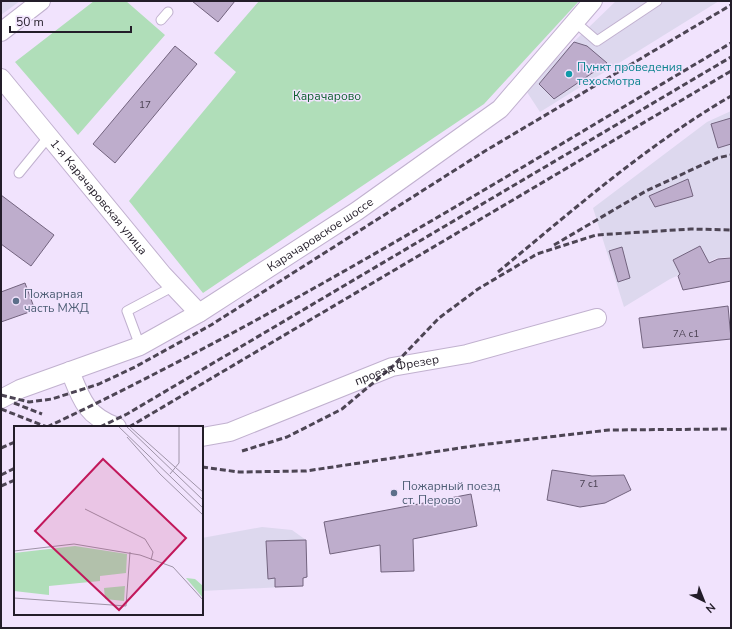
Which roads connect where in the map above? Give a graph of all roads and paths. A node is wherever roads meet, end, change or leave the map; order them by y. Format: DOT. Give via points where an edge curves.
graph roads {
  1 [pos="41,1"];
  2 [pos="593,1"];
  3 [pos="657,1"];
  4 [pos="168,12"];
  5 [pos="161,20"];
  6 [pos="575,22"];
  7 [pos="1,32"];
  8 [pos="1,78"];
  9 [pos="50,136"];
  10 [pos="19,173"];
  11 [pos="174,286"];
  12 [pos="199,313"];
  13 [pos="597,318"];
  14 [pos="140,346"];
  15 [pos="70,370"];
  16 [pos="1,399"];
  17 [pos="115,426"];
  18 [pos="203,437"];
  1 -- 7 [label="street"];
  2 -- 6 [label="street, Карачаровское шоссе"];
  3 -- 6 [label="lane" via="597,41"];
  4 -- 5 [label="lane"];
  6 -- 12 [label="street, Карачаровское шоссе" via="500,109 357,212"];
  8 -- 9 [label="street, 1-я Карачаровская улица"];
  9 -- 10 [label="lane"];
  9 -- 11 [label="street, 1-я Карачаровская улица"];
  11 -- 12 [label="street, 1-я Карачаровская улица"];
  11 -- 14 [label="lane" via="128,311"];
  12 -- 14 [label="street, Карачаровское шоссе"];
  13 -- 18 [label="street, проезд Фрезер" via="467,354 392,367 230,432"];
  14 -- 15 [label="street, Карачаровское шоссе"];
  15 -- 16 [label="street, Карачаровское шоссе"];
  15 -- 17 [label="street" via="84,404 95,417"];
}
